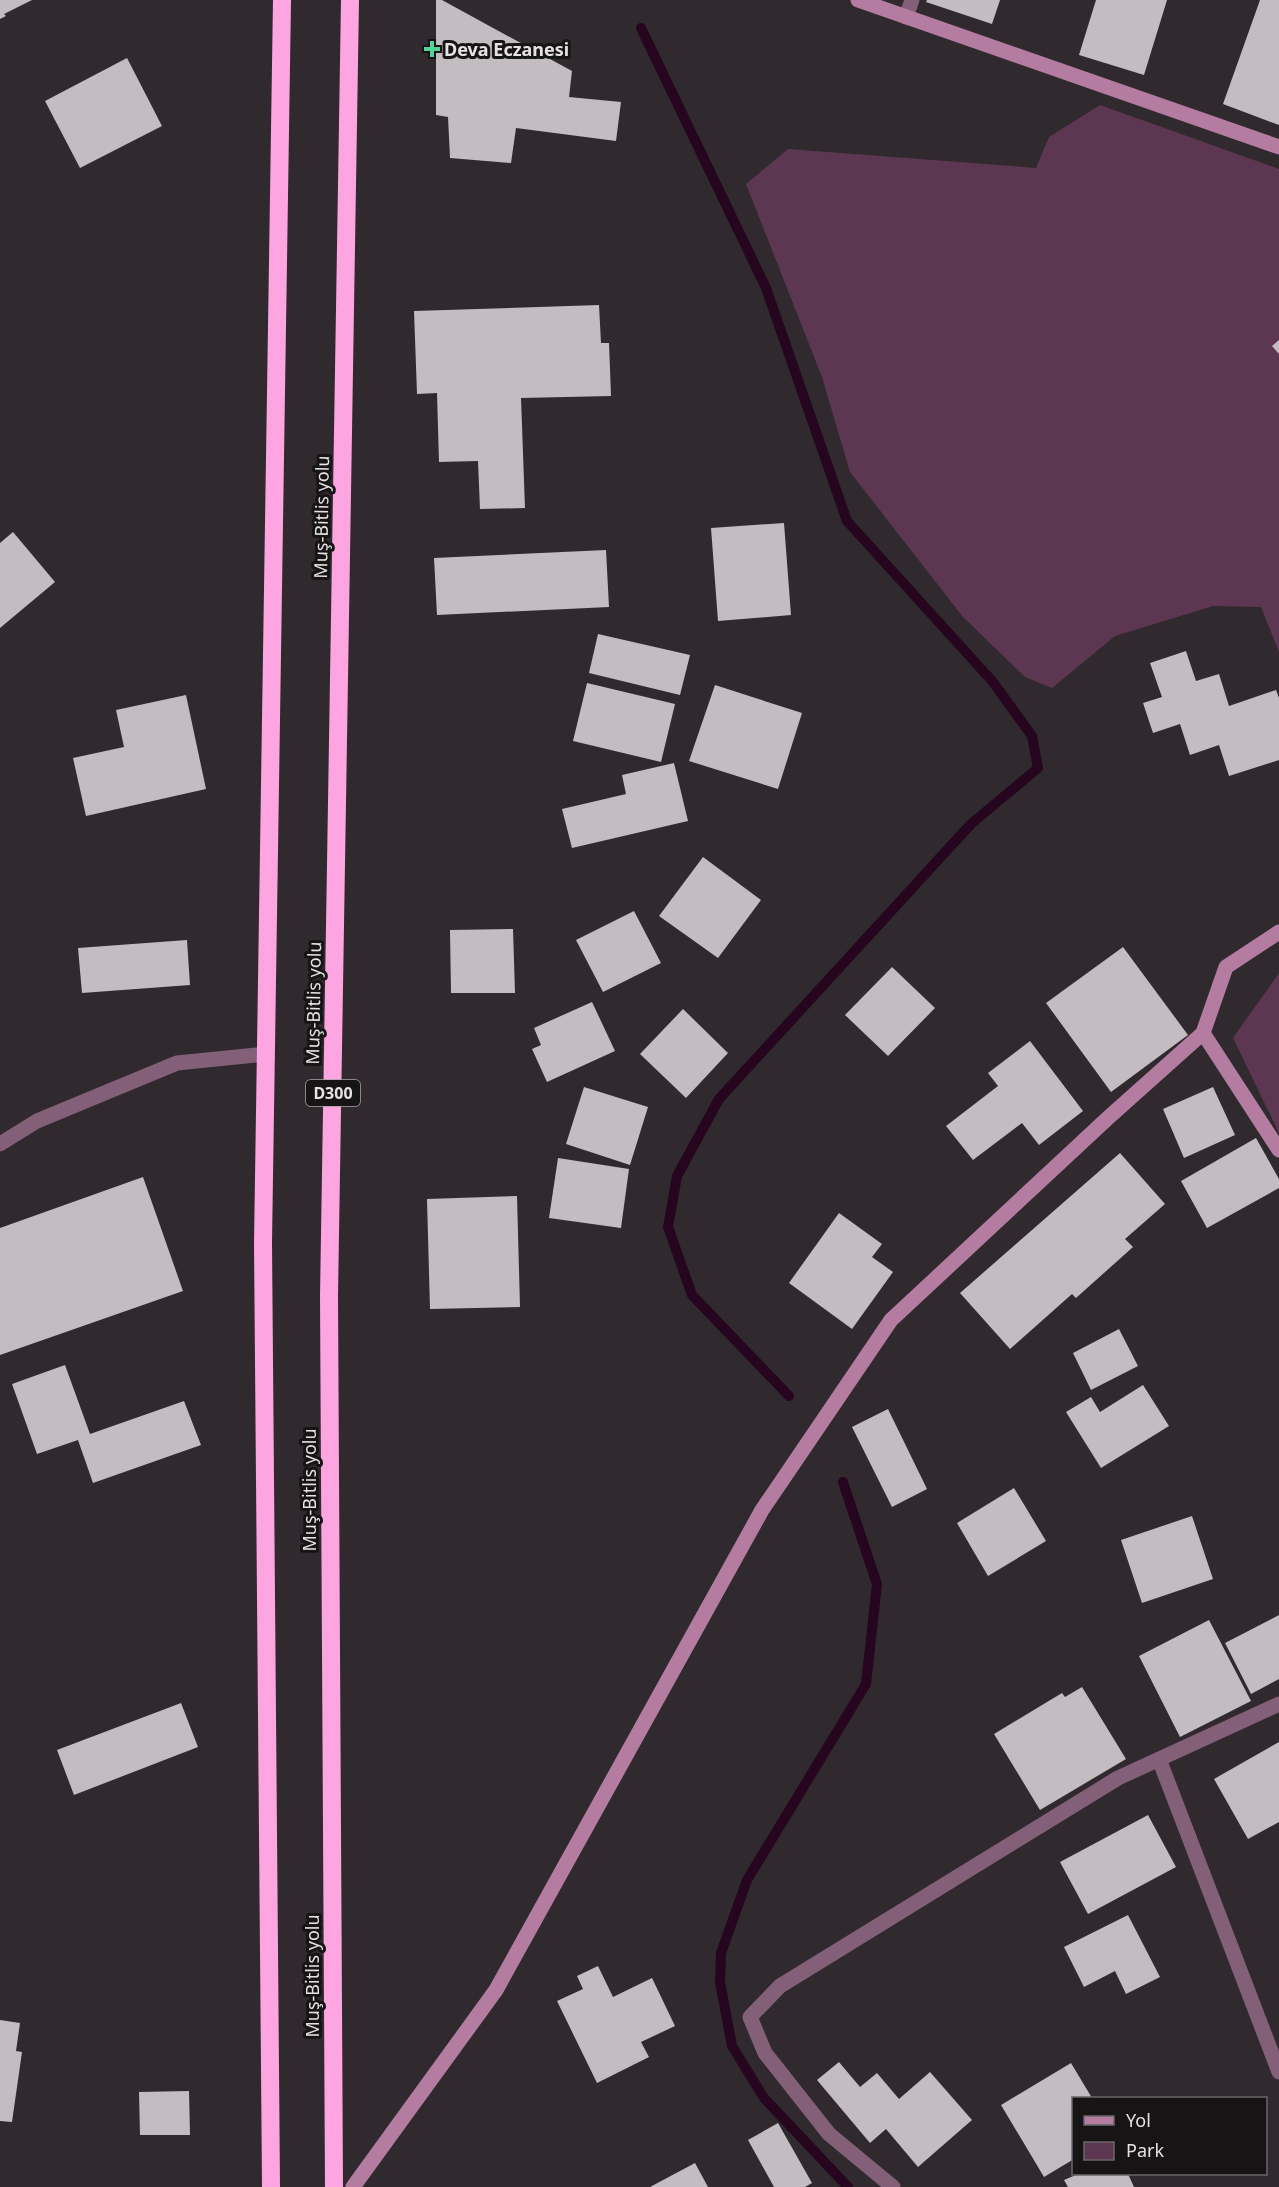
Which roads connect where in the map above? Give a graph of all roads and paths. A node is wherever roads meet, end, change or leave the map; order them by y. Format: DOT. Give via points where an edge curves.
graph roads {
  1 [pos="282,0"];
  2 [pos="350,0"];
  3 [pos="858,0"];
  4 [pos="912,0"];
  5 [pos="906,17"];
  6 [pos="1279,147"];
  7 [pos="1279,932"];
  8 [pos="1203,1033"];
  9 [pos="266,1054"];
  10 [pos="0,1144"];
  11 [pos="1279,1150"];
  12 [pos="1279,1704"];
  13 [pos="1159,1759"];
  14 [pos="1279,2072"];
  15 [pos="272,2187"];
  16 [pos="334,2187"];
  17 [pos="353,2187"];
  18 [pos="893,2187"];
  1 -- 9 [label="highway"];
  2 -- 16 [label="highway, Muş-Bitlis yolu / D300" via="329,1296"];
  3 -- 5 [label="street"];
  4 -- 5 [label="street"];
  5 -- 6 [label="street"];
  7 -- 8 [label="street" via="1226,967"];
  8 -- 11 [label="street"];
  8 -- 17 [label="street" via="891,1320 762,1510 496,1990"];
  9 -- 10 [label="street" via="177,1063 37,1121"];
  9 -- 15 [label="highway" via="263,1255"];
  12 -- 13 [label="street"];
  13 -- 14 [label="street"];
  13 -- 18 [label="street" via="1118,1778 780,1986 750,2018 765,2053 829,2134"];
}
